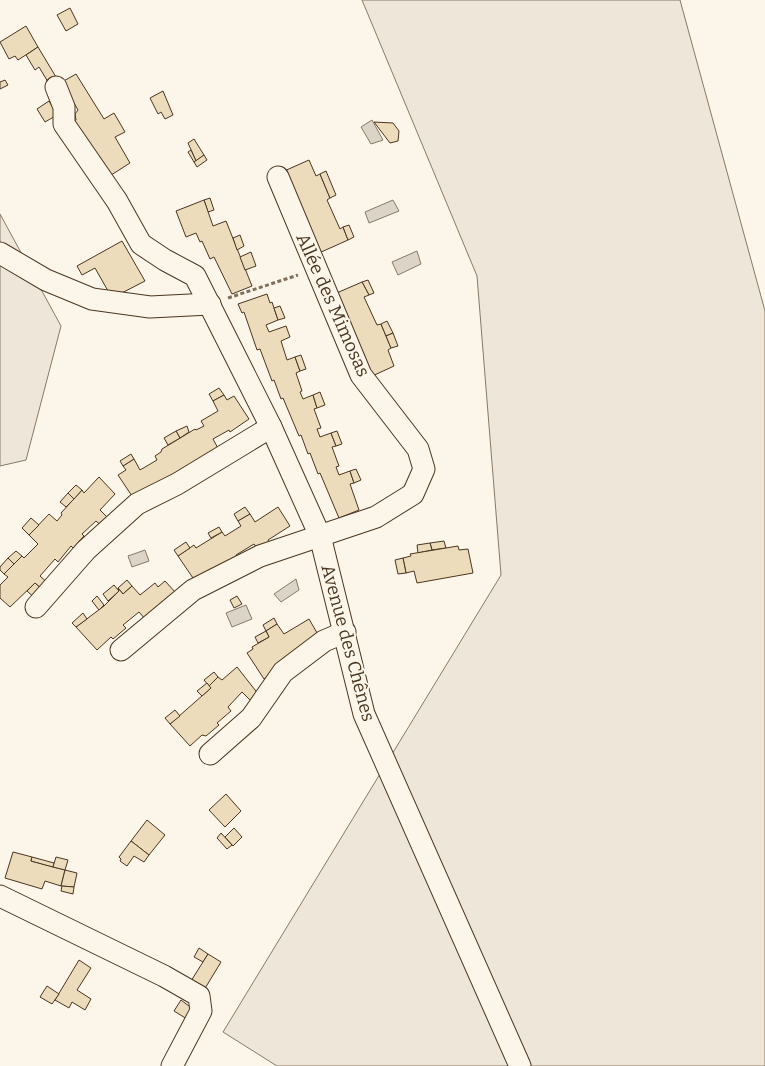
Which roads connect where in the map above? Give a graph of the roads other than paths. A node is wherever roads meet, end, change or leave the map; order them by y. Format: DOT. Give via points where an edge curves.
graph roads {
  1 [pos="56,87"];
  2 [pos="278,177"];
  3 [pos="0,253"];
  4 [pos="210,304"];
  5 [pos="271,427"];
  6 [pos="320,536"];
  7 [pos="36,607"];
  8 [pos="345,632"];
  9 [pos="121,650"];
  10 [pos="210,754"];
  11 [pos="0,896"];
  12 [pos="172,1066"];
  13 [pos="520,1066"];
  1 -- 4 [label="street, Avenue des Chênes" via="64,107 64,124 117,201 141,244 196,276"];
  2 -- 6 [label="street, Allée des Mimosas" via="361,375 418,449 424,469 413,494 376,517"];
  3 -- 4 [label="street" via="46,280 92,298 150,307"];
  4 -- 5 [label="street, Avenue des Chênes"];
  5 -- 6 [label="street, Avenue des Chênes"];
  5 -- 7 [label="street" via="177,484 137,504 86,550"];
  6 -- 8 [label="street, Avenue des Chênes"];
  6 -- 9 [label="street, Allée des Mimosas" via="260,556 193,590"];
  8 -- 10 [label="street" via="324,641 283,672 251,718"];
  8 -- 13 [label="street, Avenue des Chênes" via="364,714"];
  11 -- 12 [label="street" via="199,996 201,1012"];
}
